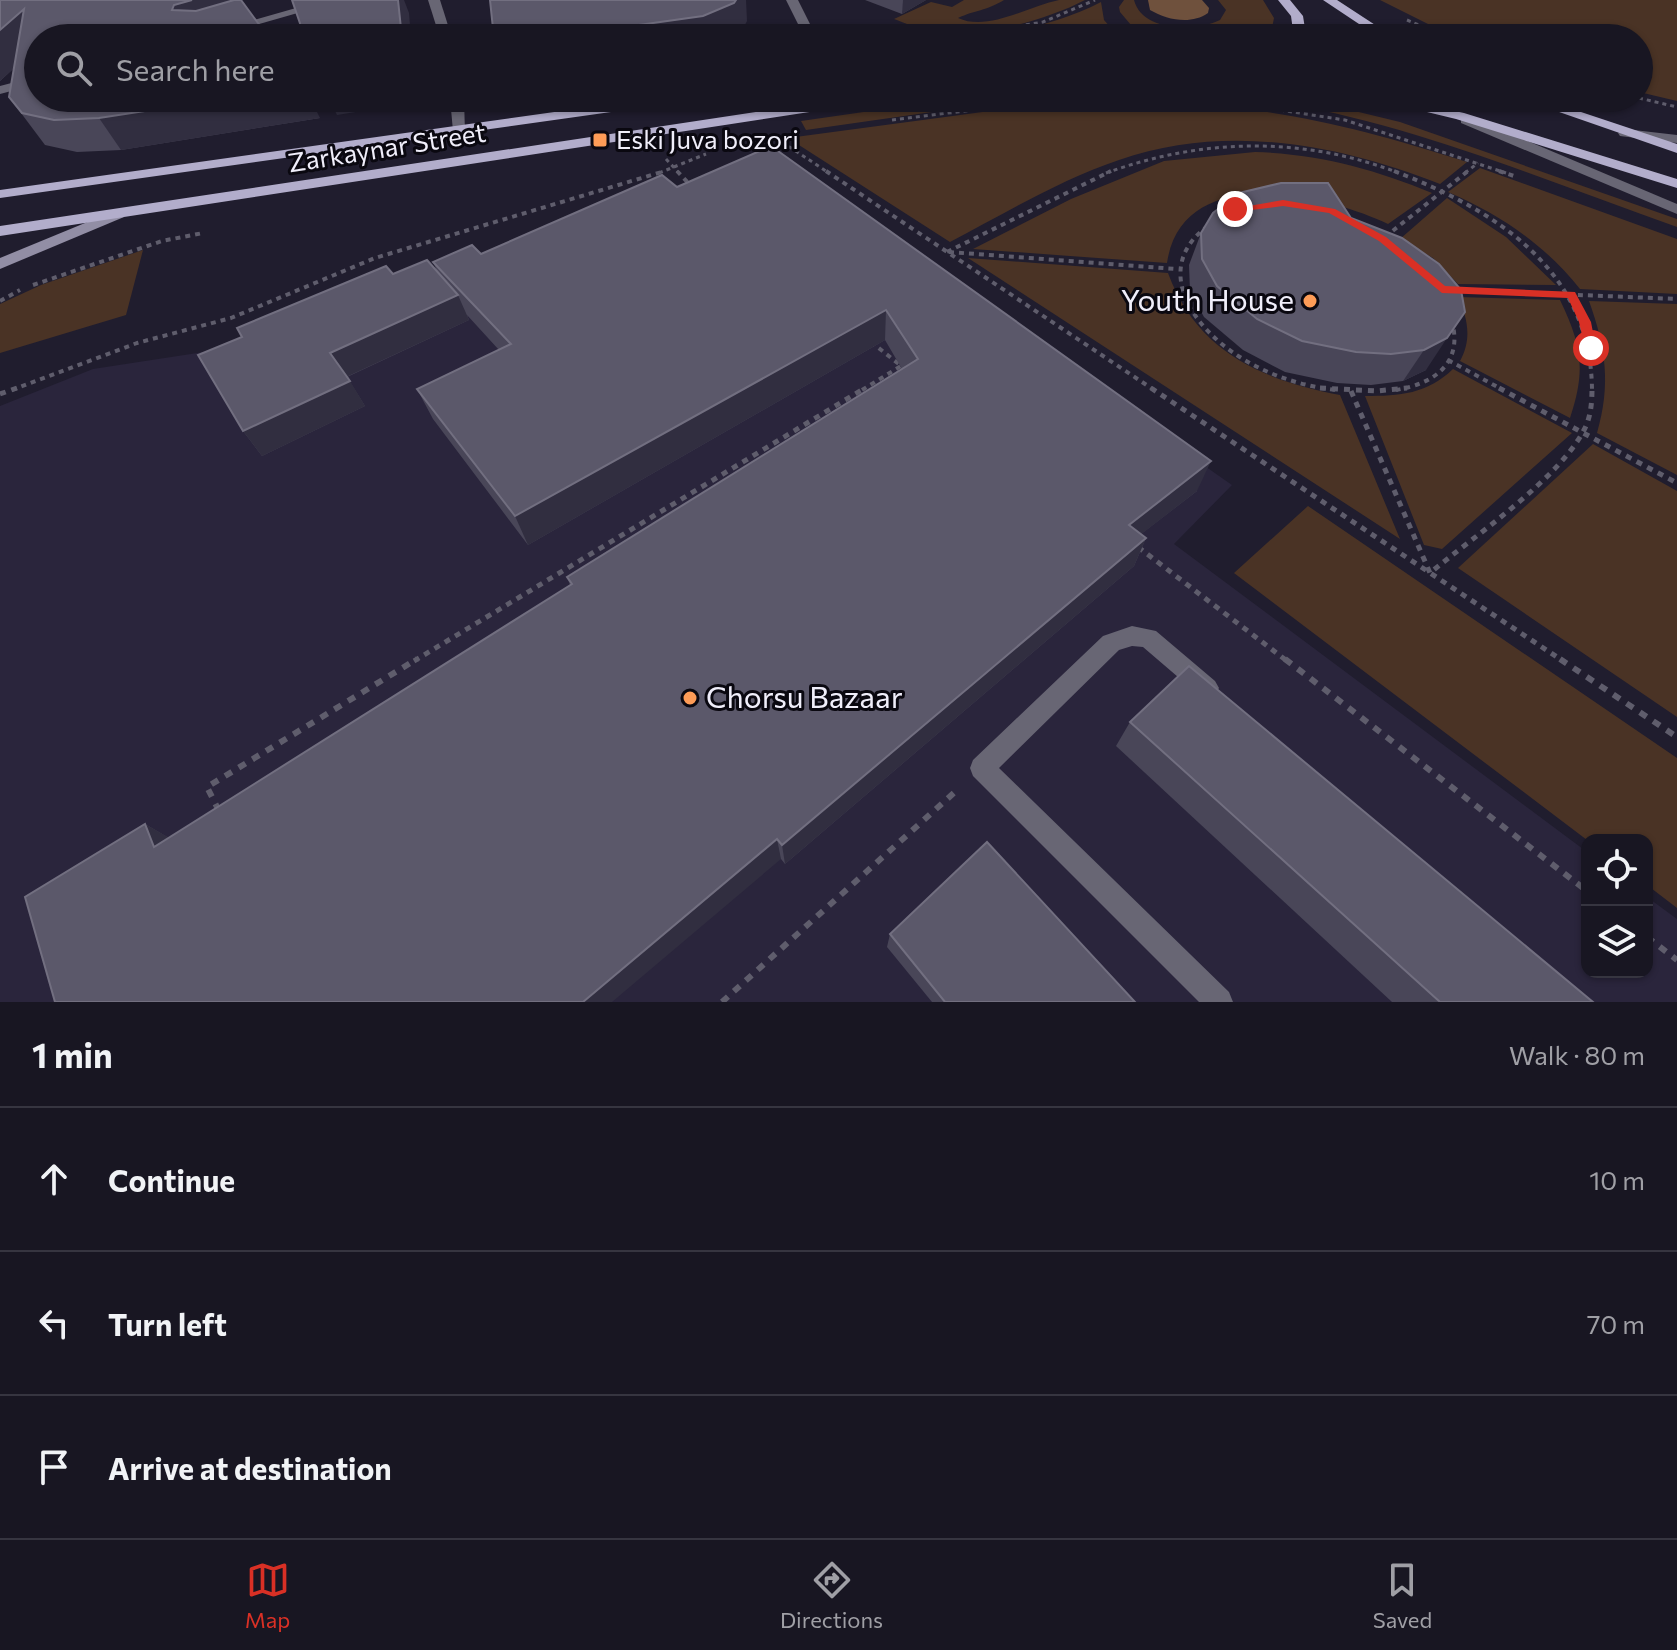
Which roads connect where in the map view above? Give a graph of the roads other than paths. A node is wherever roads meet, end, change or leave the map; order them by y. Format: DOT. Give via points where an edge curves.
graph roads {
  1 [pos="337,0"];
  2 [pos="434,0"];
  3 [pos="792,0"];
  4 [pos="1284,0"];
  5 [pos="1329,0"];
  6 [pos="249,24"];
  7 [pos="442,24"];
  8 [pos="804,24"];
  9 [pos="1298,24"];
  10 [pos="1368,24"];
  11 [pos="24,84"];
  12 [pos="0,90"];
  13 [pos="458,112"];
  14 [pos="588,112"];
  15 [pos="784,112"];
  16 [pos="1441,112"];
  17 [pos="1566,112"];
  18 [pos="1459,116"];
  19 [pos="460,131"];
  20 [pos="1624,132"];
  21 [pos="1677,139"];
  22 [pos="1677,149"];
  23 [pos="1677,184"];
  24 [pos="22,192"];
  25 [pos="0,194"];
  26 [pos="0,202"];
  27 [pos="1677,209"];
  28 [pos="119,214"];
  29 [pos="0,231"];
  30 [pos="0,264"];
  31 [pos="1232,709"];
  32 [pos="1219,1002"];
  1 -- 6 [label="street"];
  2 -- 7 [label="street"];
  3 -- 8 [label="street"];
  4 -- 9 [label="main road"];
  5 -- 10 [label="main road"];
  11 -- 12 [label="street"];
  13 -- 19 [label="street"];
  14 -- 19 [label="main road, Zarkaynar Street"];
  15 -- 28 [label="main road, Zarkaynar Street"];
  16 -- 18 [label="main road"];
  17 -- 20 [label="main road"];
  18 -- 23 [label="main road"];
  18 -- 27 [label="street"];
  19 -- 24 [label="main road, Zarkaynar Street"];
  20 -- 21 [label="street"];
  20 -- 22 [label="main road"];
  24 -- 25 [label="main road, Zarkaynar Street"];
  24 -- 26 [label="main road"];
  28 -- 29 [label="main road, Zarkaynar Street"];
  28 -- 30 [label="main road"];
  31 -- 32 [label="street" via="1148,638 1132,636 1111,643 982,768"];
}
